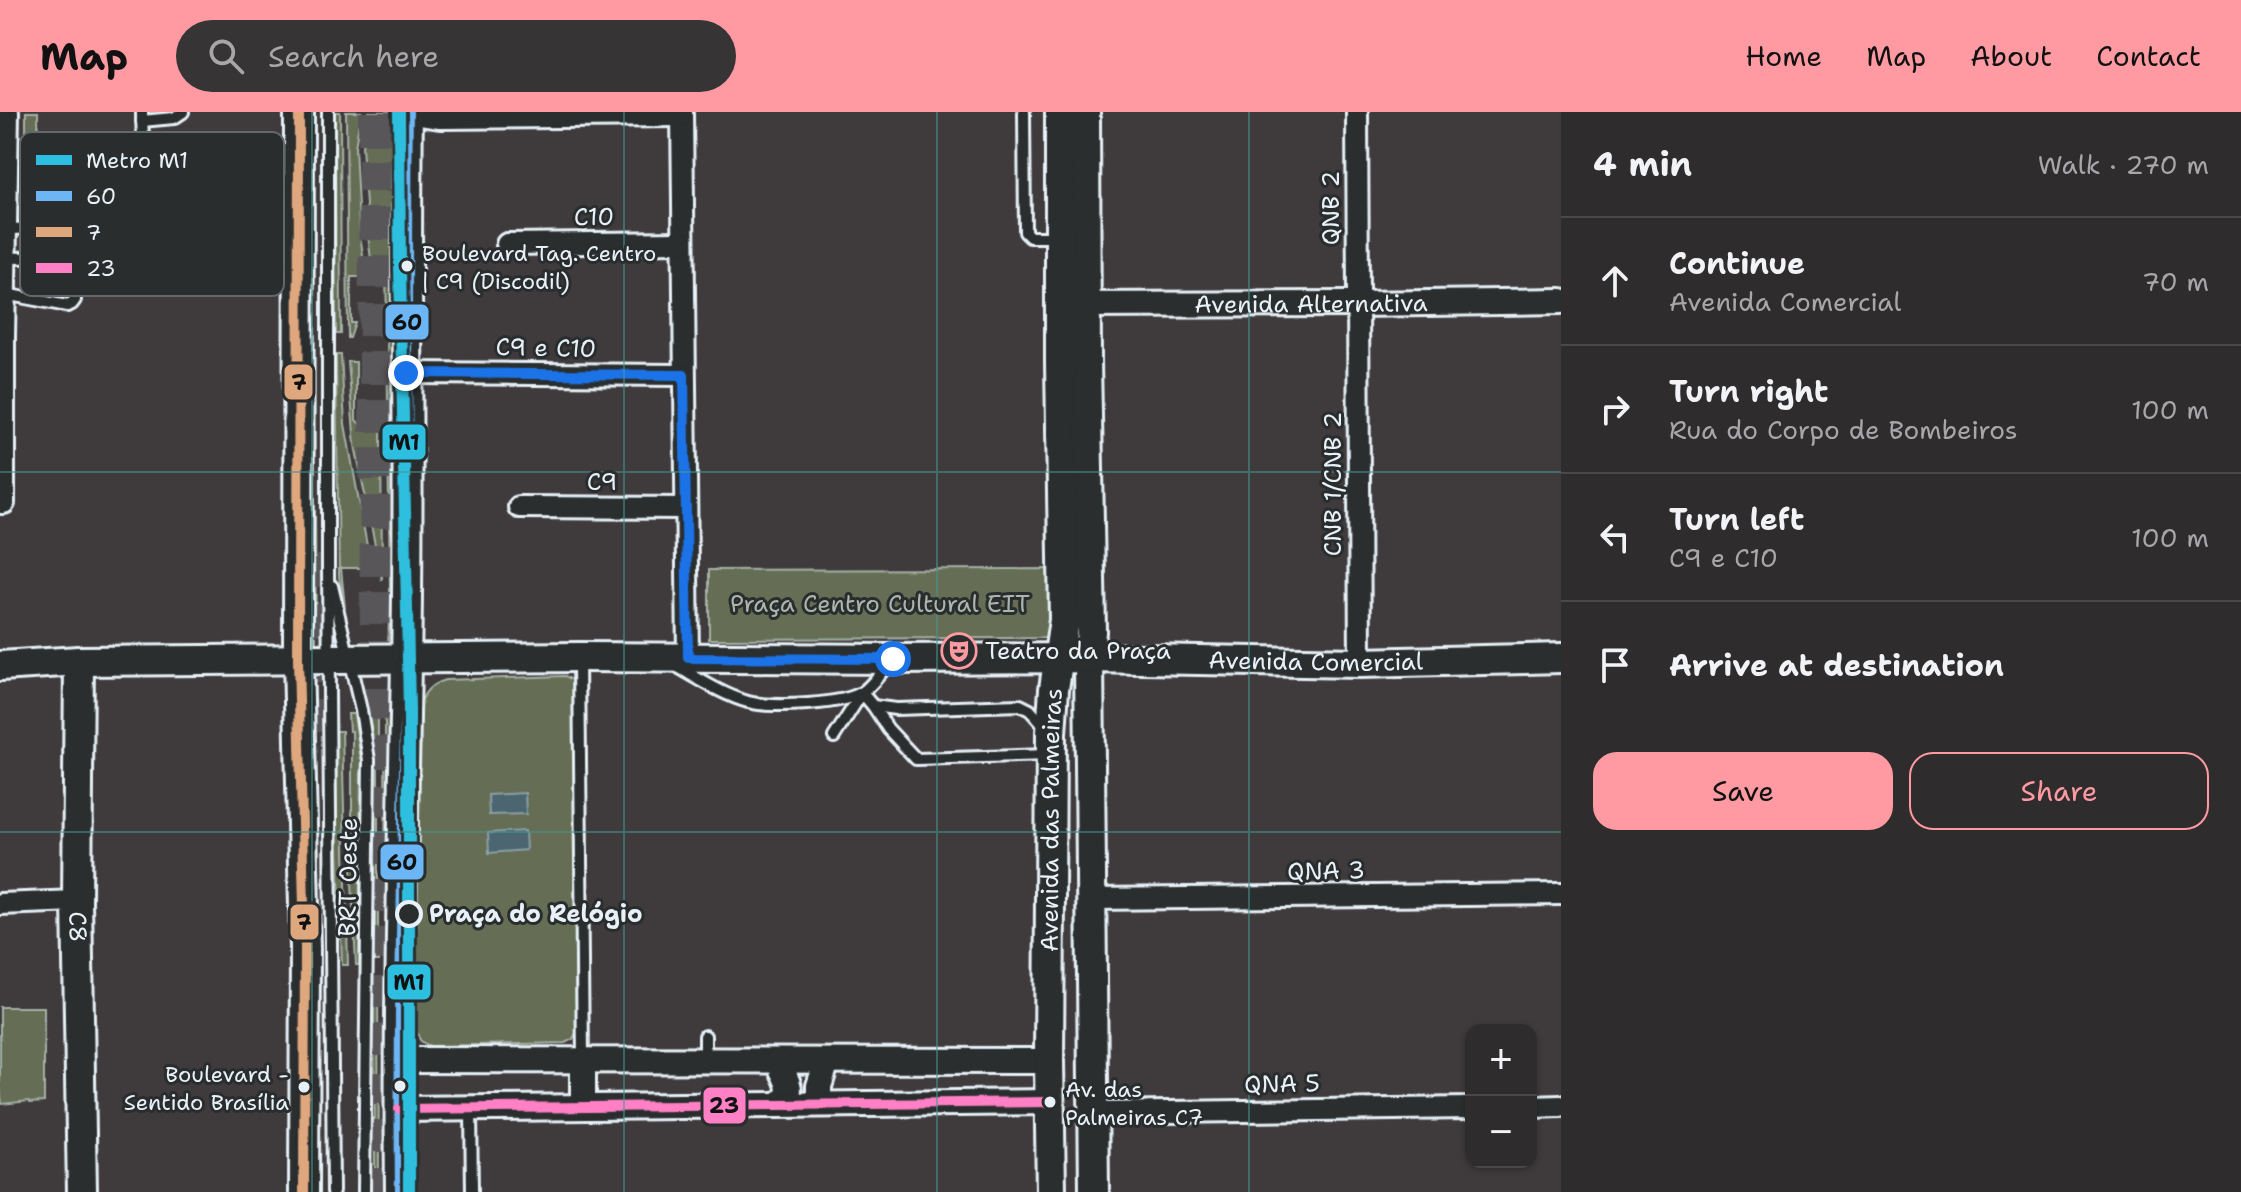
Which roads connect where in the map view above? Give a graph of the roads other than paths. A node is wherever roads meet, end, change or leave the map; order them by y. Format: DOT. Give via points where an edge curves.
graph roads {
  1 [pos="8,112"];
  2 [pos="183,112"];
  3 [pos="299,112"];
  4 [pos="328,112"];
  5 [pos="1024,112"];
  6 [pos="1060,112"];
  7 [pos="1085,112"];
  8 [pos="1357,112"];
  9 [pos="408,113"];
  10 [pos="682,114"];
  11 [pos="142,116"];
  12 [pos="7,229"];
  13 [pos="20,229"];
  14 [pos="1060,236"];
  15 [pos="683,242"];
  16 [pos="507,244"];
  17 [pos="7,258"];
  18 [pos="20,258"];
  19 [pos="2,294"];
  20 [pos="75,296"];
  21 [pos="1561,301"];
  22 [pos="1074,304"];
  23 [pos="1358,304"];
  24 [pos="406,373"];
  25 [pos="684,375"];
  26 [pos="0,503"];
  27 [pos="519,507"];
  28 [pos="685,508"];
  29 [pos="328,567"];
  30 [pos="579,657"];
  31 [pos="675,658"];
  32 [pos="1089,658"];
  33 [pos="1561,658"];
  34 [pos="322,659"];
  35 [pos="398,659"];
  36 [pos="893,659"];
  37 [pos="1058,659"];
  38 [pos="79,661"];
  39 [pos="1360,663"];
  40 [pos="0,666"];
  41 [pos="862,693"];
  42 [pos="873,706"];
  43 [pos="834,737"];
  44 [pos="1051,744"];
  45 [pos="1091,839"];
  46 [pos="1050,841"];
  47 [pos="1561,894"];
  48 [pos="1092,899"];
  49 [pos="77,901"];
  50 [pos="0,904"];
  51 [pos="705,1036"];
  52 [pos="399,1060"];
  53 [pos="705,1060"];
  54 [pos="583,1061"];
  55 [pos="778,1061"];
  56 [pos="827,1061"];
  57 [pos="1049,1061"];
  58 [pos="1050,1102"];
  59 [pos="824,1104"];
  60 [pos="777,1105"];
  61 [pos="1561,1106"];
  62 [pos="583,1107"];
  63 [pos="1537,1107"];
  64 [pos="471,1108"];
  65 [pos="1465,1108"];
  66 [pos="399,1109"];
  67 [pos="1093,1113"];
  68 [pos="82,1192"];
  69 [pos="304,1192"];
  70 [pos="333,1192"];
  71 [pos="364,1192"];
  72 [pos="400,1192"];
  73 [pos="472,1192"];
  74 [pos="1051,1192"];
  75 [pos="1094,1192"];
  1 -- 12 [label="street"];
  2 -- 11 [label="lane" via="174,118"];
  3 -- 34 [label="main road"];
  4 -- 29 [label="lane, BRT Oeste"];
  5 -- 14 [label="lane" via="1025,232 1030,237"];
  6 -- 14 [label="main road, Avenida das Palmeiras"];
  7 -- 22 [label="main road, Avenida das Palmeiras"];
  8 -- 23 [label="street, QNB 2"];
  9 -- 10 [label="street" via="440,118"];
  9 -- 24 [label="main road"];
  10 -- 15 [label="street"];
  12 -- 13 [label="lane"];
  12 -- 17 [label="street"];
  14 -- 22 [label="main road, Avenida das Palmeiras"];
  15 -- 16 [label="street, C10"];
  15 -- 25 [label="street"];
  17 -- 18 [label="lane"];
  17 -- 19 [label="street"];
  19 -- 20 [label="lane" via="67,306"];
  19 -- 26 [label="street"];
  21 -- 23 [label="street, Avenida Alternativa"];
  22 -- 23 [label="street, Avenida Alternativa"];
  22 -- 32 [label="main road, Avenida das Palmeiras"];
  22 -- 37 [label="main road, Avenida das Palmeiras" via="1060,362 1064,632"];
  23 -- 39 [label="street, CNB 1/CNB 2"];
  24 -- 25 [label="street, C9 e C10"];
  24 -- 35 [label="main road"];
  25 -- 28 [label="street"];
  27 -- 28 [label="street, C9"];
  28 -- 31 [label="street"];
  29 -- 34 [label="lane, BRT Oeste"];
  29 -- 34 [label="lane, BRT Oeste"];
  30 -- 31 [label="main road, Avenida Comercial"];
  30 -- 35 [label="main road, Avenida Comercial"];
  30 -- 54 [label="lane"];
  31 -- 36 [label="main road, Avenida Comercial"];
  31 -- 41 [label="lane" via="729,695 751,703 828,702"];
  32 -- 37 [label="main road, Avenida Comercial"];
  32 -- 39 [label="main road, Avenida Comercial"];
  32 -- 45 [label="main road, Avenida das Palmeiras"];
  33 -- 39 [label="main road, Avenida Comercial"];
  34 -- 35 [label="main road"];
  34 -- 38 [label="main road"];
  34 -- 69 [label="main road" via="305,948"];
  34 -- 70 [label="lane, BRT Oeste"];
  34 -- 71 [label="lane, BRT Oeste" via="361,710 369,760"];
  35 -- 52 [label="main road"];
  36 -- 37 [label="main road, Avenida Comercial"];
  36 -- 41 [label="lane"];
  37 -- 44 [label="main road, Avenida das Palmeiras"];
  38 -- 40 [label="main road"];
  38 -- 49 [label="main road, C8"];
  41 -- 42 [label="lane"];
  41 -- 43 [label="lane"];
  42 -- 44 [label="lane" via="1020,705 1030,710"];
  42 -- 44 [label="lane" via="916,759"];
  44 -- 46 [label="main road, Avenida das Palmeiras"];
  45 -- 46 [label="main road" via="1071,831"];
  45 -- 48 [label="main road, Avenida das Palmeiras"];
  46 -- 57 [label="main road, Avenida das Palmeiras"];
  47 -- 48 [label="street, QNA 3"];
  48 -- 67 [label="main road, Avenida das Palmeiras"];
  49 -- 50 [label="street"];
  49 -- 68 [label="main road, C8"];
  51 -- 53 [label="lane"];
  52 -- 54 [label="street"];
  52 -- 66 [label="main road"];
  53 -- 54 [label="street"];
  53 -- 55 [label="street"];
  54 -- 62 [label="street"];
  55 -- 56 [label="street"];
  55 -- 60 [label="street" via="790,1091"];
  56 -- 57 [label="street"];
  56 -- 59 [label="street" via="819,1086"];
  57 -- 58 [label="main road, Avenida das Palmeiras"];
  58 -- 59 [label="street"];
  58 -- 74 [label="main road, Avenida das Palmeiras"];
  59 -- 60 [label="street"];
  60 -- 62 [label="street"];
  61 -- 63 [label="street"];
  62 -- 64 [label="street"];
  64 -- 66 [label="street"];
  64 -- 73 [label="lane"];
  65 -- 67 [label="street, QNA 5"];
  66 -- 72 [label="main road"];
  67 -- 75 [label="main road, Avenida das Palmeiras"];
}
